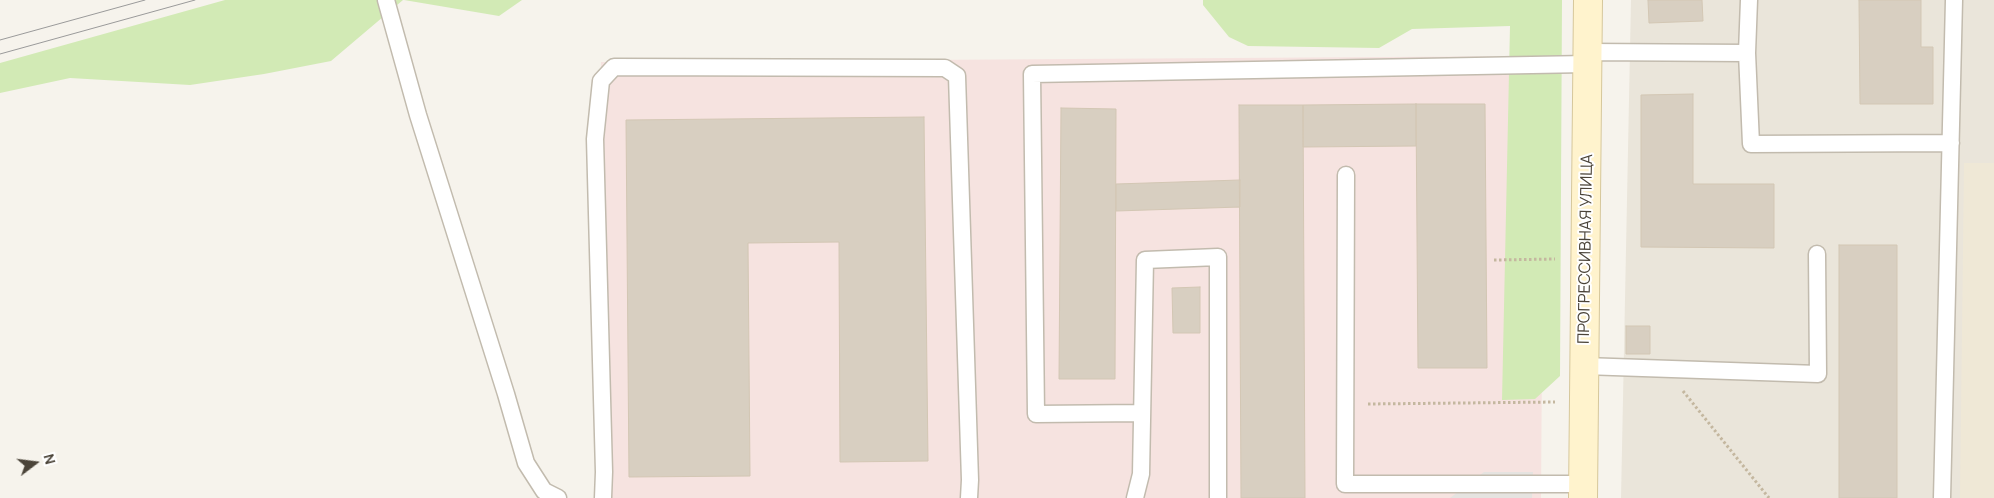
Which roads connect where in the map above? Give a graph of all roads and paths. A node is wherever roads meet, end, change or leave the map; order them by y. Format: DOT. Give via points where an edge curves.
graph roads {
  1 [pos="386,0"];
  2 [pos="1588,0"];
  3 [pos="1749,0"];
  4 [pos="1954,0"];
  5 [pos="1747,53"];
  6 [pos="1587,58"];
  7 [pos="1950,143"];
  8 [pos="1346,175"];
  9 [pos="1817,254"];
  10 [pos="1556,259"];
  11 [pos="1494,260"];
  12 [pos="1584,366"];
  13 [pos="1665,369"];
  14 [pos="1555,402"];
  15 [pos="1346,404"];
  16 [pos="1142,413"];
  17 [pos="1373,491"];
  18 [pos="1499,491"];
  19 [pos="1583,491"];
  20 [pos="558,498"];
  21 [pos="603,498"];
  22 [pos="968,498"];
  23 [pos="1134,498"];
  24 [pos="1218,498"];
  25 [pos="1769,498"];
  26 [pos="1942,498"];
  1 -- 20 [label="lane" via="418,115 526,463 544,490"];
  2 -- 6 [label="street, ПРОГРЕССИВНАЯ УЛИЦА"];
  3 -- 5 [label="lane"];
  4 -- 7 [label="lane"];
  5 -- 6 [label="lane"];
  5 -- 7 [label="lane" via="1751,144"];
  6 -- 12 [label="street, ПРОГРЕССИВНАЯ УЛИЦА"];
  6 -- 16 [label="lane" via="1032,74 1036,414"];
  7 -- 26 [label="lane"];
  8 -- 15 [label="lane"];
  9 -- 13 [label="lane" via="1818,374"];
  10 -- 11 [label="path"];
  12 -- 13 [label="lane"];
  12 -- 19 [label="street, ПРОГРЕССИВНАЯ УЛИЦА"];
  13 -- 25 [label="path"];
  14 -- 15 [label="path"];
  15 -- 17 [label="lane" via="1345,484"];
  16 -- 23 [label="lane" via="1141,474"];
  16 -- 24 [label="lane" via="1145,260 1218,257"];
  17 -- 18 [label="lane"];
  18 -- 19 [label="lane"];
  21 -- 22 [label="lane" via="595,139 601,81 614,67 944,68 957,76"];
}
